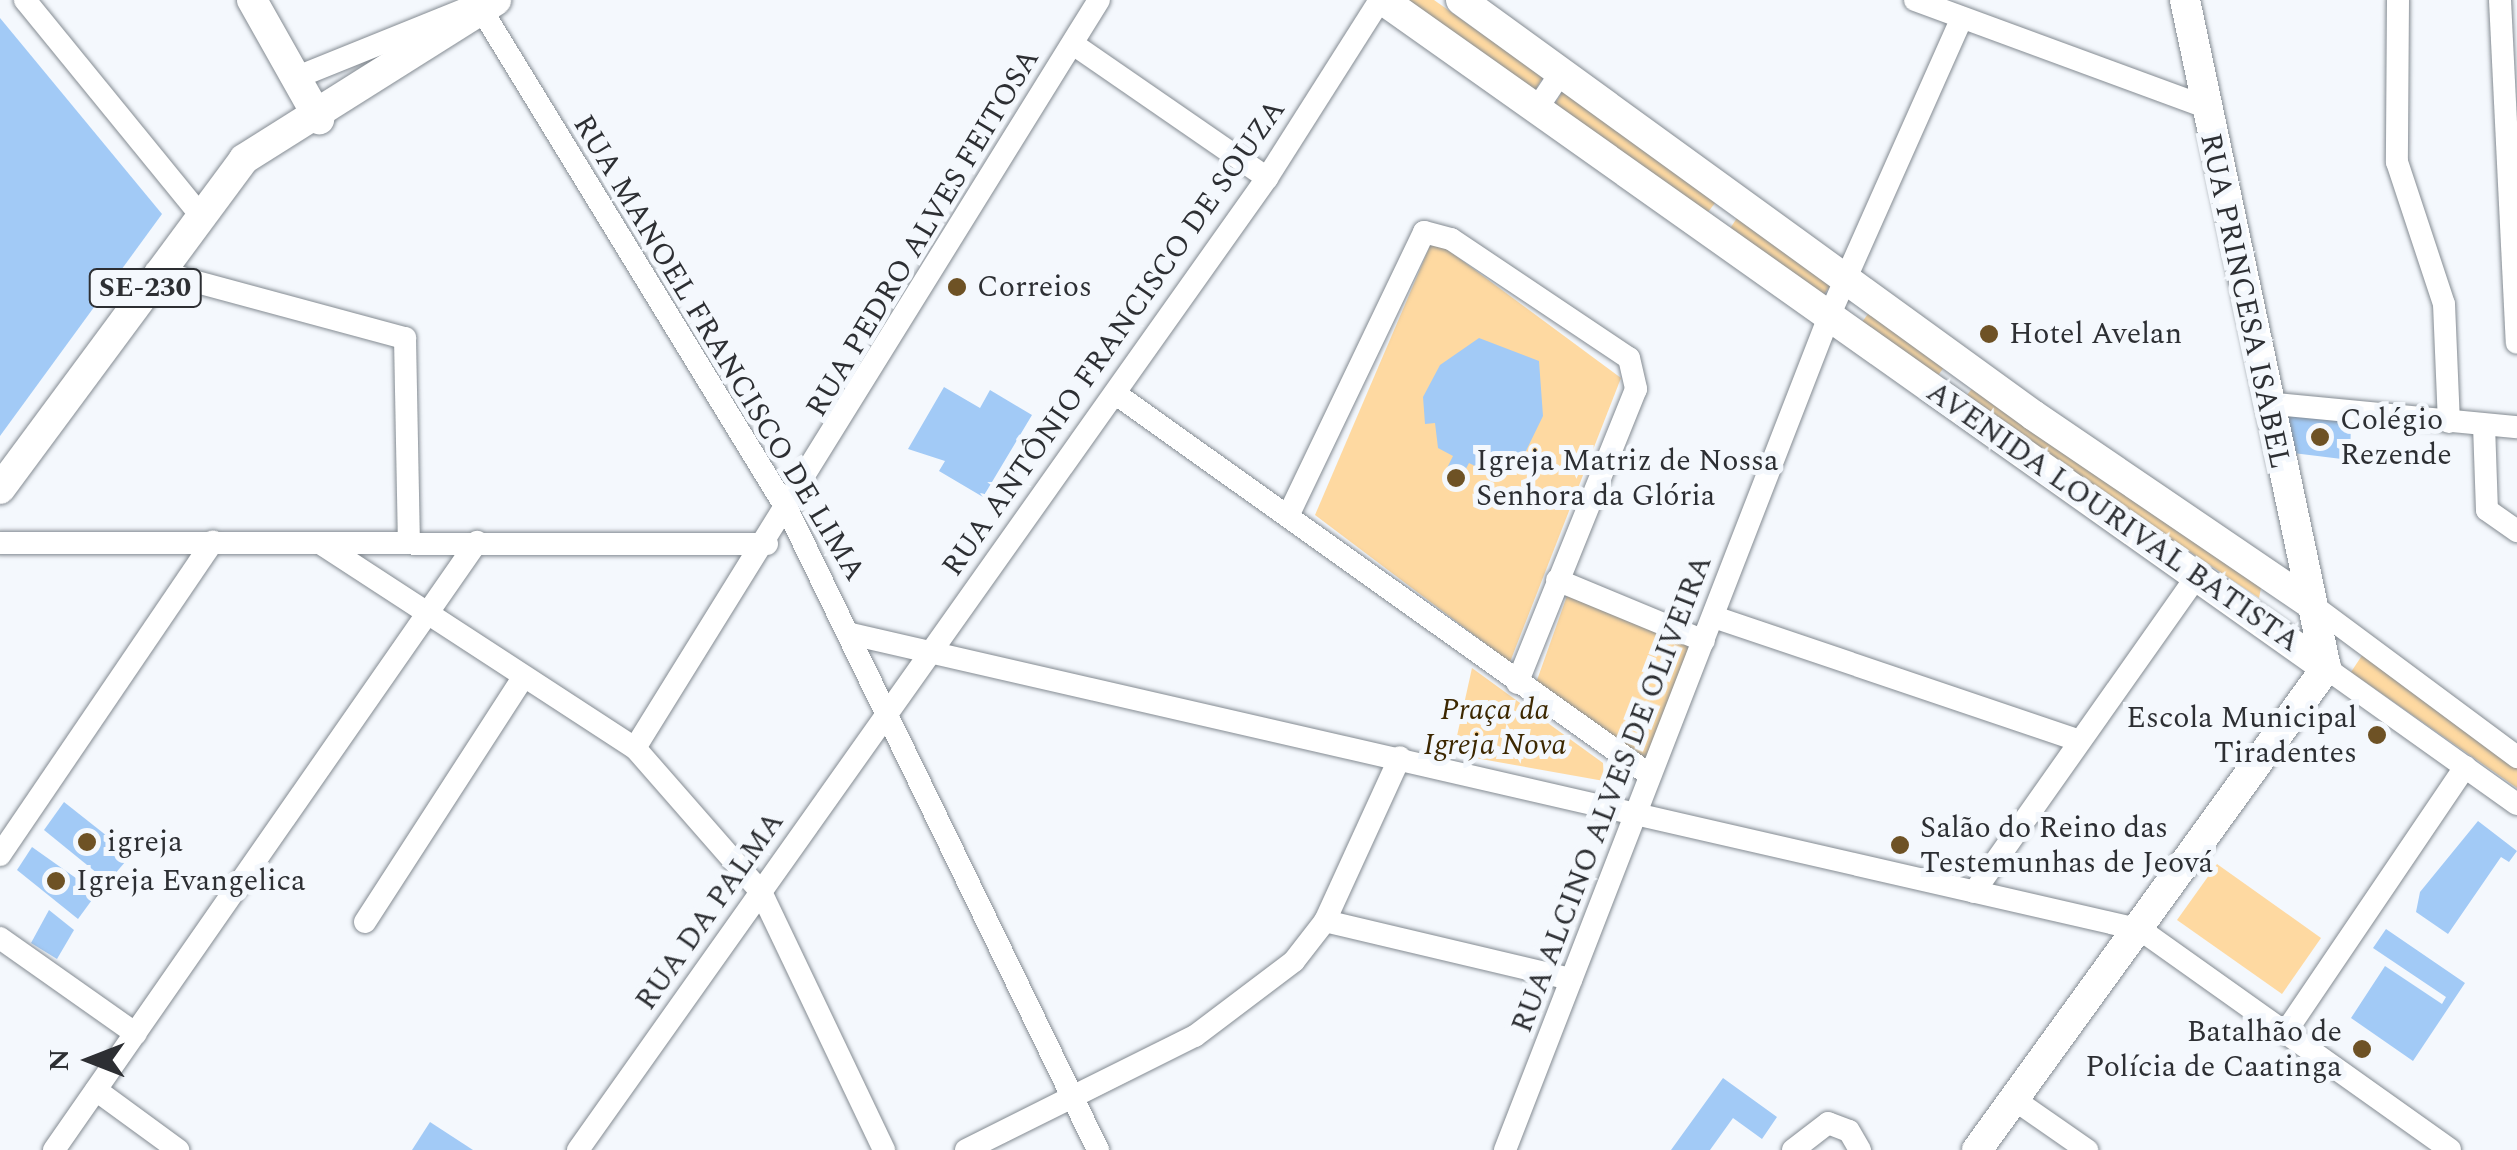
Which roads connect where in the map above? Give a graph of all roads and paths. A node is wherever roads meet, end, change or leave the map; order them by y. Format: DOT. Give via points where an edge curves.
graph roads {
  1 [pos="25,0"];
  2 [pos="252,0"];
  3 [pos="1099,0"];
  4 [pos="1382,0"];
  5 [pos="1461,0"];
  6 [pos="1916,0"];
  7 [pos="2186,0"];
  8 [pos="2398,0"];
  9 [pos="2500,0"];
  10 [pos="486,4"];
  11 [pos="1962,18"];
  12 [pos="1073,44"];
  13 [pos="1562,72"];
  14 [pos="296,78"];
  15 [pos="2206,107"];
  16 [pos="1538,108"];
  17 [pos="319,119"];
  18 [pos="1267,178"];
  19 [pos="1734,197"];
  20 [pos="198,212"];
  21 [pos="1711,228"];
  22 [pos="156,271"];
  23 [pos="1851,280"];
  24 [pos="1830,314"];
  25 [pos="2517,343"];
  26 [pos="1116,394"];
  27 [pos="2266,403"];
  28 [pos="2449,422"];
  29 [pos="2484,425"];
  30 [pos="2517,428"];
  31 [pos="5,472"];
  32 [pos="788,513"];
  33 [pos="1288,516"];
  34 [pos="2517,531"];
  35 [pos="213,541"];
  36 [pos="408,542"];
  37 [pos="477,542"];
  38 [pos="320,543"];
  39 [pos="0,544"];
  40 [pos="766,544"];
  41 [pos="2198,574"];
  42 [pos="1557,580"];
  43 [pos="2307,601"];
  44 [pos="1714,617"];
  45 [pos="430,621"];
  46 [pos="851,634"];
  47 [pos="1704,642"];
  48 [pos="930,652"];
  49 [pos="2326,668"];
  50 [pos="522,679"];
  51 [pos="1517,683"];
  52 [pos="890,707"];
  53 [pos="2077,740"];
  54 [pos="635,748"];
  55 [pos="1400,756"];
  56 [pos="2517,758"];
  57 [pos="2465,767"];
  58 [pos="1650,775"];
  59 [pos="2517,804"];
  60 [pos="1636,813"];
  61 [pos="0,855"];
  62 [pos="761,892"];
  63 [pos="1974,892"];
  64 [pos="1325,921"];
  65 [pos="365,922"];
  66 [pos="2141,930"];
  67 [pos="0,938"];
  68 [pos="1571,979"];
  69 [pos="2287,1030"];
  70 [pos="136,1034"];
  71 [pos="96,1090"];
  72 [pos="1074,1100"];
  73 [pos="2015,1100"];
  74 [pos="54,1150"];
  75 [pos="178,1150"];
  76 [pos="578,1150"];
  77 [pos="884,1150"];
  78 [pos="966,1150"];
  79 [pos="1098,1150"];
  80 [pos="1505,1150"];
  81 [pos="1793,1150"];
  82 [pos="1860,1150"];
  83 [pos="1977,1150"];
  84 [pos="2087,1150"];
  85 [pos="2449,1150"];
  1 -- 20 [label="street"];
  2 -- 14 [label="main road"];
  3 -- 12 [label="street, RUA PEDRO ALVES FEITOSA"];
  4 -- 16 [label="main road, AVENIDA LOURIVAL BATISTA"];
  4 -- 18 [label="street, RUA ANTÔNIO FRANCISCO DE SOUZA"];
  5 -- 13 [label="main road, AVENIDA LOURIVAL BATISTA"];
  6 -- 11 [label="street"];
  7 -- 15 [label="main road, RUA PRINCESA ISABEL"];
  8 -- 28 [label="street" via="2397,162 2444,304"];
  9 -- 25 [label="street"];
  10 -- 14 [label="street"];
  10 -- 17 [label="main road"];
  10 -- 32 [label="street, RUA MANOEL FRANCISCO DE LIMA"];
  11 -- 15 [label="street"];
  11 -- 23 [label="street, RUA ALCINO ALVES DE OLIVEIRA"];
  12 -- 18 [label="street"];
  12 -- 32 [label="street, RUA PEDRO ALVES FEITOSA"];
  13 -- 16 [label="street"];
  13 -- 19 [label="main road, AVENIDA LOURIVAL BATISTA"];
  14 -- 17 [label="main road"];
  15 -- 27 [label="main road, RUA PRINCESA ISABEL"];
  16 -- 21 [label="main road, AVENIDA LOURIVAL BATISTA"];
  17 -- 20 [label="main road, SE-230" via="244,159"];
  18 -- 26 [label="street, RUA ANTÔNIO FRANCISCO DE SOUZA"];
  19 -- 21 [label="street"];
  19 -- 23 [label="main road, AVENIDA LOURIVAL BATISTA"];
  20 -- 22 [label="main road, SE-230"];
  21 -- 24 [label="main road, AVENIDA LOURIVAL BATISTA"];
  22 -- 31 [label="main road, SE-230"];
  22 -- 36 [label="street" via="405,338"];
  23 -- 24 [label="street, RUA ALCINO ALVES DE OLIVEIRA"];
  23 -- 43 [label="main road, AVENIDA LOURIVAL BATISTA"];
  24 -- 41 [label="main road, AVENIDA LOURIVAL BATISTA"];
  24 -- 44 [label="street, RUA ALCINO ALVES DE OLIVEIRA"];
  26 -- 33 [label="street"];
  26 -- 48 [label="street, RUA ANTÔNIO FRANCISCO DE SOUZA"];
  27 -- 28 [label="street"];
  27 -- 43 [label="main road, RUA PRINCESA ISABEL"];
  28 -- 29 [label="street"];
  29 -- 30 [label="street"];
  29 -- 34 [label="street" via="2486,510"];
  32 -- 40 [label="street, RUA PEDRO ALVES FEITOSA"];
  32 -- 46 [label="street, RUA MANOEL FRANCISCO DE LIMA"];
  33 -- 42 [label="street" via="1419,235 1432,230 1635,366 1636,389"];
  33 -- 51 [label="street"];
  35 -- 38 [label="street"];
  35 -- 39 [label="street"];
  35 -- 61 [label="street"];
  36 -- 37 [label="street"];
  36 -- 38 [label="street"];
  37 -- 40 [label="street"];
  37 -- 45 [label="street"];
  38 -- 45 [label="street"];
  40 -- 54 [label="street, RUA PEDRO ALVES FEITOSA"];
  41 -- 49 [label="main road, AVENIDA LOURIVAL BATISTA"];
  41 -- 53 [label="street"];
  42 -- 47 [label="street"];
  42 -- 51 [label="street"];
  43 -- 49 [label="main road, RUA PRINCESA ISABEL"];
  43 -- 56 [label="street, AVENIDA LOURIVAL BATISTA"];
  44 -- 47 [label="street, RUA ALCINO ALVES DE OLIVEIRA"];
  44 -- 53 [label="street"];
  45 -- 50 [label="street"];
  45 -- 70 [label="street"];
  46 -- 48 [label="street"];
  46 -- 52 [label="street, RUA MANOEL FRANCISCO DE LIMA"];
  47 -- 58 [label="street, RUA ALCINO ALVES DE OLIVEIRA"];
  48 -- 52 [label="street, RUA ANTÔNIO FRANCISCO DE SOUZA"];
  48 -- 55 [label="street"];
  49 -- 57 [label="street, AVENIDA LOURIVAL BATISTA"];
  49 -- 66 [label="main road"];
  50 -- 54 [label="street"];
  50 -- 65 [label="street"];
  51 -- 58 [label="street"];
  52 -- 62 [label="street, RUA DA PALMA"];
  52 -- 72 [label="street, RUA MANOEL FRANCISCO DE LIMA"];
  53 -- 63 [label="street"];
  54 -- 62 [label="street"];
  55 -- 60 [label="street"];
  55 -- 64 [label="street"];
  57 -- 59 [label="street, AVENIDA LOURIVAL BATISTA"];
  57 -- 69 [label="street"];
  58 -- 60 [label="street, RUA ALCINO ALVES DE OLIVEIRA"];
  60 -- 63 [label="street"];
  60 -- 68 [label="street, RUA ALCINO ALVES DE OLIVEIRA"];
  62 -- 76 [label="street, RUA DA PALMA"];
  62 -- 77 [label="street"];
  63 -- 66 [label="street"];
  64 -- 68 [label="street"];
  64 -- 72 [label="street" via="1294,961 1220,1020"];
  66 -- 69 [label="street"];
  66 -- 73 [label="main road"];
  67 -- 70 [label="street"];
  68 -- 80 [label="street, RUA ALCINO ALVES DE OLIVEIRA"];
  69 -- 85 [label="street"];
  70 -- 71 [label="street"];
  71 -- 74 [label="street"];
  71 -- 75 [label="street"];
  72 -- 78 [label="street"];
  72 -- 79 [label="street, RUA MANOEL FRANCISCO DE LIMA"];
  73 -- 83 [label="main road"];
  73 -- 84 [label="street"];
  81 -- 82 [label="street" via="1828,1123 1849,1131"];
}
